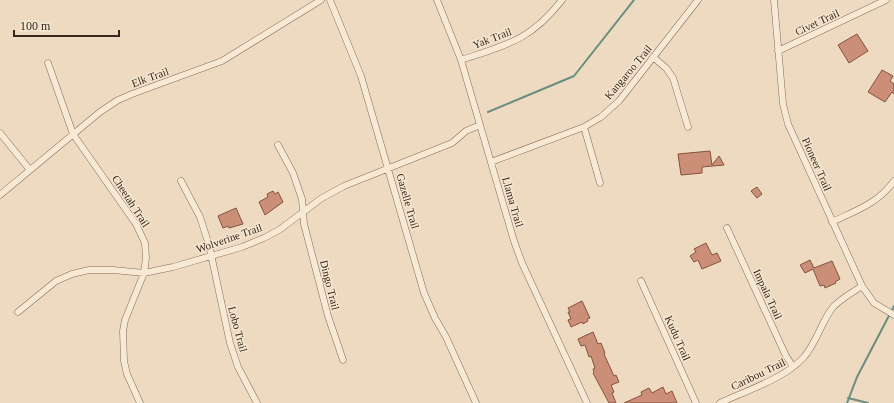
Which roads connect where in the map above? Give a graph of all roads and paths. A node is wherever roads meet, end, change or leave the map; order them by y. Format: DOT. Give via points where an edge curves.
graph roads {
  1 [pos="322,0"];
  2 [pos="330,0"];
  3 [pos="437,0"];
  4 [pos="562,0"];
  5 [pos="698,0"];
  6 [pos="774,0"];
  7 [pos="886,0"];
  8 [pos="778,51"];
  9 [pos="653,57"];
  10 [pos="461,60"];
  11 [pos="48,64"];
  12 [pos="480,125"];
  13 [pos="584,127"];
  14 [pos="688,127"];
  15 [pos="0,133"];
  16 [pos="73,134"];
  17 [pos="278,145"];
  18 [pos="491,162"];
  19 [pos="388,168"];
  20 [pos="30,170"];
  21 [pos="894,180"];
  22 [pos="181,181"];
  23 [pos="600,183"];
  24 [pos="0,195"];
  25 [pos="303,213"];
  26 [pos="832,222"];
  27 [pos="726,228"];
  28 [pos="210,256"];
  29 [pos="144,273"];
  30 [pos="641,281"];
  31 [pos="862,286"];
  32 [pos="18,312"];
  33 [pos="894,315"];
  34 [pos="343,360"];
  35 [pos="793,367"];
  36 [pos="140,403"];
  37 [pos="257,403"];
  38 [pos="476,403"];
  39 [pos="587,403"];
  40 [pos="696,403"];
  41 [pos="720,403"];
  1 -- 16 [label="street, Elk Trail" via="222,61 118,100"];
  2 -- 19 [label="street, Gazelle Trail" via="361,76"];
  3 -- 10 [label="street, Llama Trail"];
  4 -- 10 [label="street, Yak Trail" via="547,18 520,39"];
  5 -- 9 [label="street, Kangaroo Trail"];
  6 -- 8 [label="street, Pioneer Trail"];
  7 -- 8 [label="street, Civet Trail"];
  8 -- 26 [label="street, Pioneer Trail" via="783,104 788,124"];
  9 -- 13 [label="street, Kangaroo Trail" via="619,101 601,117"];
  9 -- 14 [label="street" via="673,78"];
  10 -- 12 [label="street, Llama Trail"];
  11 -- 16 [label="street, Cheetah Trail"];
  12 -- 18 [label="street, Llama Trail"];
  12 -- 19 [label="street, Wolverine Trail" via="466,131 452,143"];
  13 -- 18 [label="street, Kangaroo Trail"];
  13 -- 23 [label="street"];
  15 -- 20 [label="street"];
  16 -- 20 [label="street, Elk Trail"];
  16 -- 29 [label="street, Cheetah Trail" via="136,224 145,243"];
  17 -- 25 [label="street, Dingo Trail" via="293,174 302,199"];
  18 -- 39 [label="street, Llama Trail" via="522,263"];
  19 -- 25 [label="street, Wolverine Trail" via="344,186 322,198"];
  19 -- 38 [label="street, Gazelle Trail" via="424,293"];
  20 -- 24 [label="street, Elk Trail"];
  21 -- 26 [label="street" via="876,200"];
  22 -- 28 [label="street, Lobo Trail" via="200,217"];
  25 -- 28 [label="street, Wolverine Trail" via="264,238"];
  25 -- 34 [label="street, Dingo Trail" via="328,316"];
  26 -- 31 [label="street, Pioneer Trail"];
  27 -- 35 [label="street, Impala Trail"];
  28 -- 29 [label="street, Wolverine Trail"];
  28 -- 37 [label="street, Lobo Trail" via="230,343 238,367"];
  29 -- 32 [label="street, Wolverine Trail" via="89,270 72,274 56,281"];
  29 -- 36 [label="street, Cheetah Trail" via="123,331 127,374"];
  30 -- 40 [label="street, Kudu Trail"];
  31 -- 33 [label="street, Pioneer Trail" via="874,303"];
  31 -- 35 [label="street, Caribou Trail" via="834,306 810,349"];
  35 -- 41 [label="street, Caribou Trail" via="782,375"];
}
